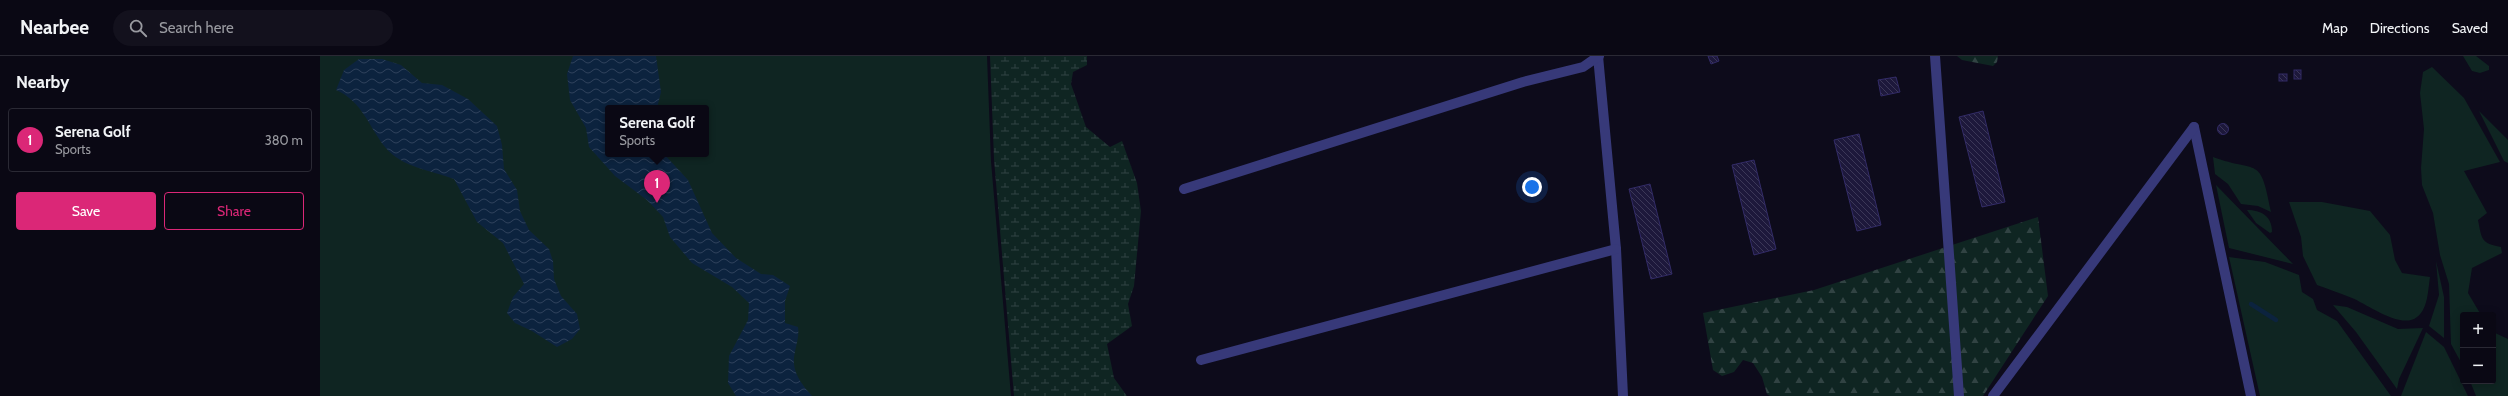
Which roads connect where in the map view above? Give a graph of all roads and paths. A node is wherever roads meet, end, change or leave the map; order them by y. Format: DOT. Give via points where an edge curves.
graph roads {
  1 [pos="1598,56"];
  2 [pos="1935,56"];
  3 [pos="1184,189"];
  4 [pos="1616,249"];
  5 [pos="1201,360"];
  6 [pos="1623,396"];
  7 [pos="1959,396"];
  8 [pos="1993,396"];
  9 [pos="2251,396"];
  1 -- 3 [label="street" via="1583,67 1516,85"];
  1 -- 4 [label="street"];
  2 -- 7 [label="street"];
  4 -- 5 [label="street"];
  4 -- 6 [label="street"];
  8 -- 9 [label="street" via="2194,127"];
}
